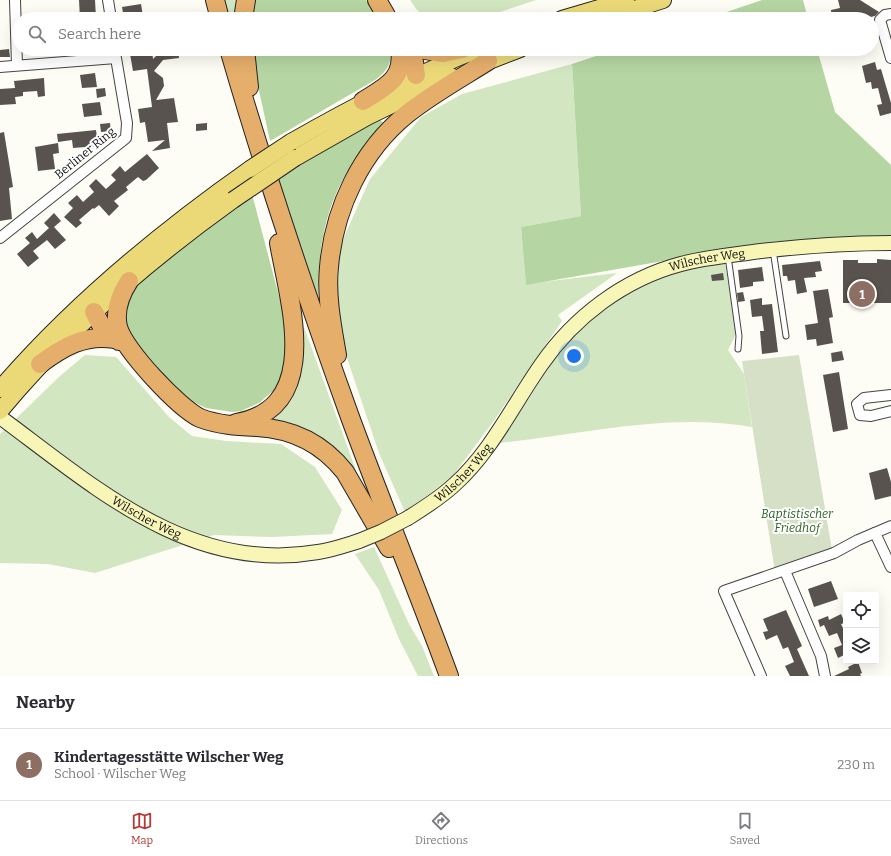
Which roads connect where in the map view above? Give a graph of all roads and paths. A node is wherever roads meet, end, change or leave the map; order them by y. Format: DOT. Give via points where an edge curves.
graph roads {
  1 [pos="15,0"];
  2 [pos="108,0"];
  3 [pos="206,0"];
  4 [pos="215,0"];
  5 [pos="246,0"];
  6 [pos="377,0"];
  7 [pos="626,0"];
  8 [pos="663,0"];
  9 [pos="15,12"];
  10 [pos="110,12"];
  11 [pos="209,12"];
  12 [pos="218,12"];
  13 [pos="244,12"];
  14 [pos="384,12"];
  15 [pos="586,12"];
  16 [pos="625,12"];
  17 [pos="891,14"];
  18 [pos="17,56"];
  19 [pos="98,56"];
  20 [pos="116,56"];
  21 [pos="222,56"];
  22 [pos="231,56"];
  23 [pos="246,56"];
  24 [pos="400,56"];
  25 [pos="410,56"];
  26 [pos="481,56"];
  27 [pos="482,56"];
  28 [pos="483,56"];
  29 [pos="891,58"];
  30 [pos="17,65"];
  31 [pos="0,67"];
  32 [pos="416,75"];
  33 [pos="405,98"];
  34 [pos="363,101"];
  35 [pos="260,153"];
  36 [pos="0,238"];
  37 [pos="279,243"];
  38 [pos="891,243"];
  39 [pos="773,250"];
  40 [pos="728,256"];
  41 [pos="129,281"];
  42 [pos="100,286"];
  43 [pos="76,309"];
  44 [pos="95,309"];
  45 [pos="786,336"];
  46 [pos="120,340"];
  47 [pos="738,349"];
  48 [pos="40,364"];
  49 [pos="0,389"];
  50 [pos="891,394"];
  51 [pos="891,411"];
  52 [pos="2,412"];
  53 [pos="351,418"];
  54 [pos="221,424"];
  55 [pos="891,526"];
  56 [pos="875,533"];
  57 [pos="392,553"];
  58 [pos="891,567"];
  59 [pos="785,571"];
  60 [pos="439,676"];
  61 [pos="449,676"];
  62 [pos="761,676"];
  63 [pos="825,676"];
  1 -- 9 [label="street"];
  2 -- 10 [label="street"];
  3 -- 11 [label="highway"];
  4 -- 12 [label="highway"];
  5 -- 13 [label="highway"];
  6 -- 14 [label="highway"];
  7 -- 15 [label="main road"];
  8 -- 16 [label="main road"];
  17 -- 29 [label="street" via="880,20"];
  18 -- 30 [label="street"];
  19 -- 30 [label="street, Berliner Ring"];
  20 -- 36 [label="street, Berliner Ring" via="127,123 126,138"];
  21 -- 37 [label="highway"];
  22 -- 35 [label="highway"];
  23 -- 35 [label="highway"];
  24 -- 34 [label="highway" via="400,67 390,84"];
  25 -- 32 [label="highway"];
  26 -- 32 [label="main road"];
  27 -- 33 [label="main road"];
  28 -- 53 [label="highway" via="406,115 384,136 366,159 340,211 329,268 329,298 332,329"];
  30 -- 31 [label="street, Berliner Ring"];
  32 -- 33 [label="main road" via="415,85"];
  32 -- 34 [label="main road"];
  33 -- 41 [label="main road, bridge" via="295,158 202,222"];
  34 -- 42 [label="main road, bridge" via="291,142 229,184 163,233"];
  35 -- 53 [label="highway" via="304,288"];
  37 -- 54 [label="highway" via="295,337 292,376 281,396 263,412 242,422"];
  37 -- 57 [label="highway"];
  38 -- 39 [label="street, Wilscher Weg" via="836,244"];
  39 -- 40 [label="street, Wilscher Weg"];
  39 -- 45 [label="lane"];
  40 -- 47 [label="lane" via="739,336"];
  40 -- 52 [label="street, Wilscher Weg, bridge" via="698,260 661,271 627,286 589,312 552,350 488,446 467,472 442,495 408,518 381,532 319,552 276,556 234,552 193,541 154,525 82,478"];
  41 -- 44 [label="main road"];
  41 -- 46 [label="highway" via="121,295 117,311"];
  42 -- 43 [label="main road"];
  42 -- 44 [label="main road" via="96,293"];
  43 -- 44 [label="main road"];
  43 -- 49 [label="main road"];
  44 -- 46 [label="highway" via="103,312"];
  44 -- 48 [label="main road"];
  46 -- 48 [label="highway" via="94,337 83,339"];
  46 -- 54 [label="highway" via="185,409"];
  48 -- 52 [label="main road"];
  50 -- 51 [label="street" via="864,398 857,404 860,415 871,416"];
  53 -- 61 [label="highway"];
  54 -- 57 [label="highway" via="285,430 318,445 338,462 345,472"];
  55 -- 56 [label="street"];
  56 -- 58 [label="street"];
  56 -- 59 [label="street" via="834,553"];
  57 -- 60 [label="highway"];
  59 -- 62 [label="street" via="724,591"];
  59 -- 63 [label="street" via="821,656"];
}
